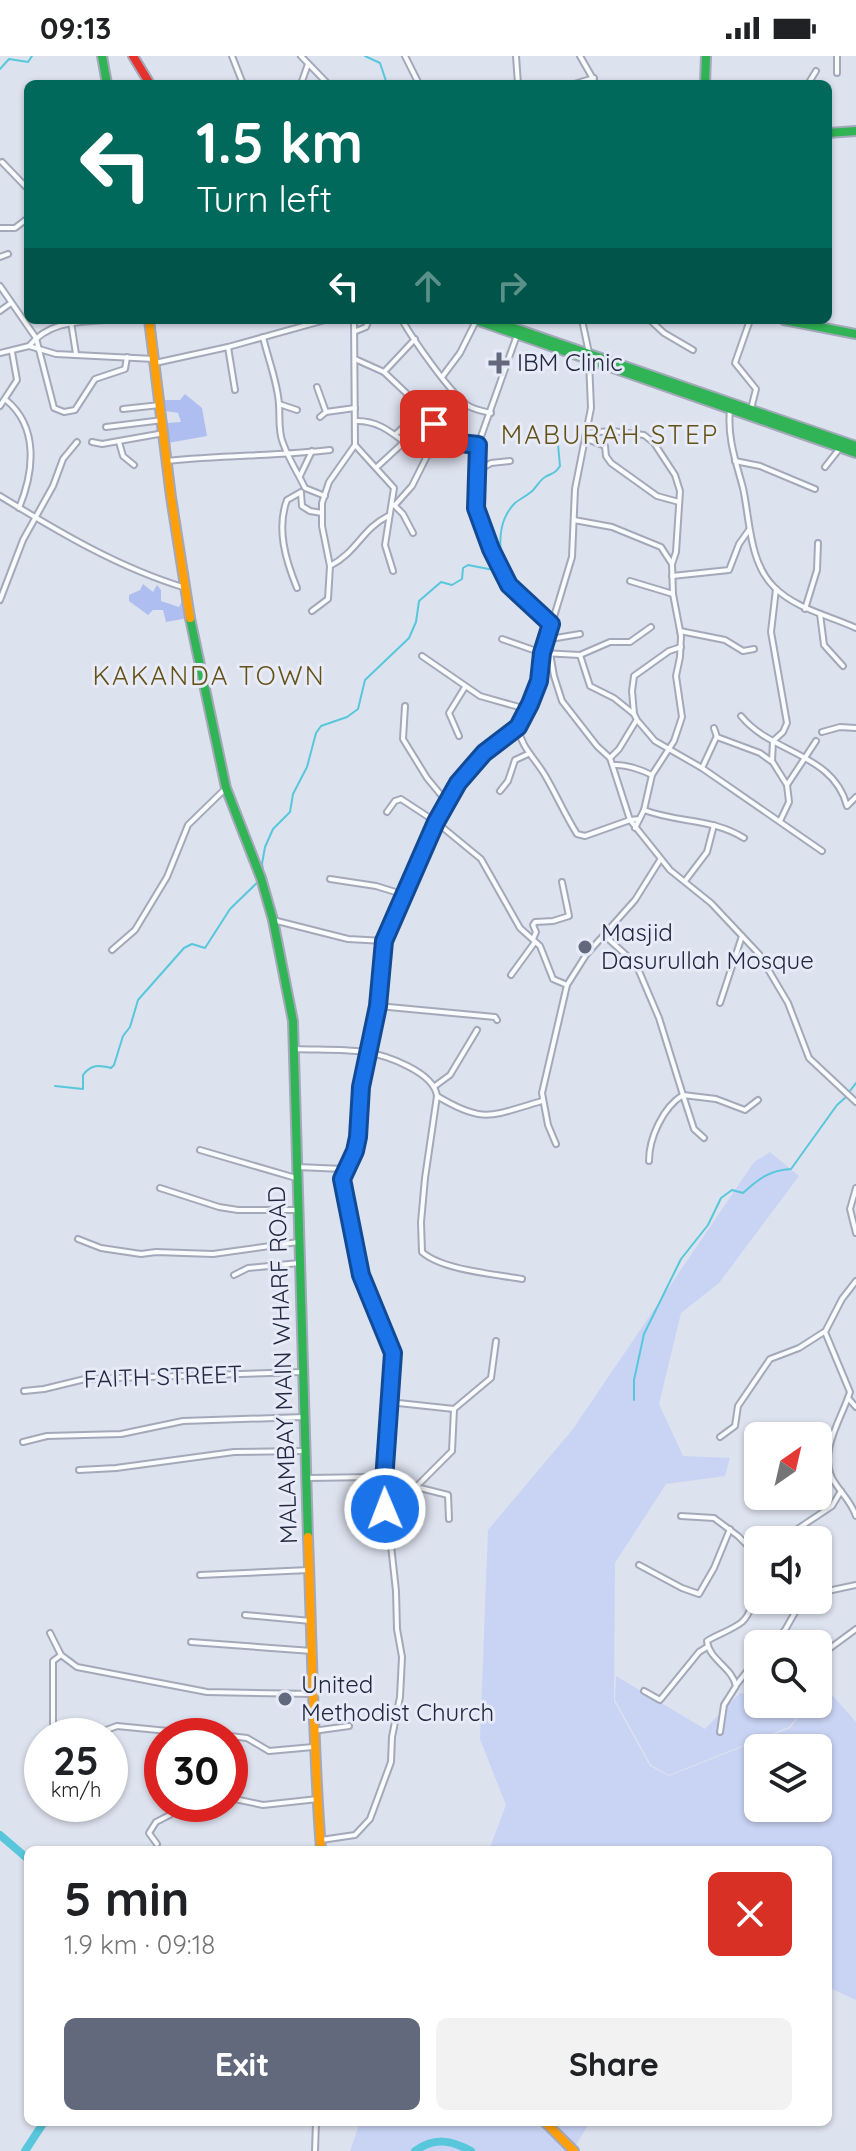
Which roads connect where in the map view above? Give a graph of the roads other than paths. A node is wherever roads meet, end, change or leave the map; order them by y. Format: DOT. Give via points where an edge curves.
graph roads {
  1 [pos="102,56"];
  2 [pos="131,56"];
  3 [pos="232,56"];
  4 [pos="301,56"];
  5 [pos="405,56"];
  6 [pos="516,56"];
  7 [pos="581,56"];
  8 [pos="706,56"];
  9 [pos="837,56"];
  10 [pos="308,64"];
  11 [pos="816,71"];
  12 [pos="837,73"];
  13 [pos="106,80"];
  14 [pos="145,80"];
  15 [pos="241,80"];
  16 [pos="302,80"];
  17 [pos="324,80"];
  18 [pos="417,80"];
  19 [pos="518,80"];
  20 [pos="594,80"];
  21 [pos="705,80"];
  22 [pos="810,80"];
  23 [pos="856,131"];
  24 [pos="832,133"];
  25 [pos="2,162"];
  26 [pos="24,185"];
  27 [pos="24,221"];
  28 [pos="0,228"];
  29 [pos="8,254"];
  30 [pos="0,257"];
  31 [pos="0,286"];
  32 [pos="11,303"];
  33 [pos="0,311"];
  34 [pos="24,321"];
  35 [pos="26,324"];
  36 [pos="65,324"];
  37 [pos="71,324"];
  38 [pos="150,324"];
  39 [pos="310,324"];
  40 [pos="355,324"];
  41 [pos="367,324"];
  42 [pos="405,324"];
  43 [pos="474,324"];
  44 [pos="489,324"];
  45 [pos="499,324"];
  46 [pos="521,324"];
  47 [pos="583,324"];
  48 [pos="654,324"];
  49 [pos="749,324"];
  50 [pos="805,324"];
  51 [pos="356,331"];
  52 [pos="518,333"];
  53 [pos="856,334"];
  54 [pos="263,337"];
  55 [pos="36,338"];
  56 [pos="415,338"];
  57 [pos="29,346"];
  58 [pos="228,347"];
  59 [pos="42,350"];
  60 [pos="693,350"];
  61 [pos="12,352"];
  62 [pos="0,353"];
  63 [pos="76,354"];
  64 [pos="127,357"];
  65 [pos="589,357"];
  66 [pos="355,359"];
  67 [pos="155,361"];
  68 [pos="384,372"];
  69 [pos="442,377"];
  70 [pos="317,387"];
  71 [pos="235,390"];
  72 [pos="6,400"];
  73 [pos="279,404"];
  74 [pos="160,405"];
  75 [pos="0,406"];
  76 [pos="731,407"];
  77 [pos="355,408"];
  78 [pos="123,409"];
  79 [pos="423,409"];
  80 [pos="297,410"];
  81 [pos="751,410"];
  82 [pos="326,412"];
  83 [pos="491,413"];
  84 [pos="320,417"];
  85 [pos="163,420"];
  86 [pos="357,421"];
  87 [pos="106,427"];
  88 [pos="164,433"];
  89 [pos="396,434"];
  90 [pos="585,435"];
  91 [pos="119,441"];
  92 [pos="77,442"];
  93 [pos="92,442"];
  94 [pos="451,442"];
  95 [pos="403,443"];
  96 [pos="355,445"];
  97 [pos="478,445"];
  98 [pos="856,446"];
  99 [pos="840,448"];
  100 [pos="330,450"];
  101 [pos="312,451"];
  102 [pos="856,453"];
  103 [pos="288,454"];
  104 [pos="427,456"];
  105 [pos="167,461"];
  106 [pos="510,461"];
  107 [pos="735,461"];
  108 [pos="134,465"];
  109 [pos="377,467"];
  110 [pos="825,467"];
  111 [pos="477,471"];
  112 [pos="300,476"];
  113 [pos="394,488"];
  114 [pos="815,489"];
  115 [pos="303,490"];
  116 [pos="406,492"];
  117 [pos="0,496"];
  118 [pos="325,496"];
  119 [pos="680,502"];
  120 [pos="394,504"];
  121 [pos="19,508"];
  122 [pos="322,513"];
  123 [pos="388,516"];
  124 [pos="34,518"];
  125 [pos="573,519"];
  126 [pos="749,530"];
  127 [pos="413,533"];
  128 [pos="818,543"];
  129 [pos="672,564"];
  130 [pos="330,566"];
  131 [pos="393,571"];
  132 [pos="672,576"];
  133 [pos="0,578"];
  134 [pos="7,578"];
  135 [pos="630,581"];
  136 [pos="186,588"];
  137 [pos="297,588"];
  138 [pos="776,589"];
  139 [pos="673,594"];
  140 [pos="0,600"];
  141 [pos="805,609"];
  142 [pos="312,611"];
  143 [pos="820,614"];
  144 [pos="551,627"];
  145 [pos="651,627"];
  146 [pos="856,628"];
  147 [pos="680,631"];
  148 [pos="580,634"];
  149 [pos="502,639"];
  150 [pos="550,639"];
  151 [pos="681,647"];
  152 [pos="754,649"];
  153 [pos="542,653"];
  154 [pos="550,653"];
  155 [pos="580,655"];
  156 [pos="422,656"];
  157 [pos="843,666"];
  158 [pos="465,687"];
  159 [pos="405,706"];
  160 [pos="526,709"];
  161 [pos="634,714"];
  162 [pos="741,716"];
  163 [pos="637,720"];
  164 [pos="518,727"];
  165 [pos="714,728"];
  166 [pos="856,728"];
  167 [pos="822,732"];
  168 [pos="459,736"];
  169 [pos="717,737"];
  170 [pos="773,741"];
  171 [pos="816,741"];
  172 [pos="670,748"];
  173 [pos="528,754"];
  174 [pos="806,756"];
  175 [pos="610,758"];
  176 [pos="772,761"];
  177 [pos="614,765"];
  178 [pos="702,768"];
  179 [pos="652,775"];
  180 [pos="787,785"];
  181 [pos="226,788"];
  182 [pos="500,791"];
  183 [pos="856,797"];
  184 [pos="446,802"];
  185 [pos="644,810"];
  186 [pos="387,812"];
  187 [pos="639,819"];
  188 [pos="630,820"];
  189 [pos="780,821"];
  190 [pos="436,822"];
  191 [pos="714,825"];
  192 [pos="635,828"];
  193 [pos="744,838"];
  194 [pos="822,851"];
  195 [pos="660,860"];
  196 [pos="330,879"];
  197 [pos="685,881"];
  198 [pos="562,882"];
  199 [pos="403,894"];
  200 [pos="273,920"];
  201 [pos="604,935"];
  202 [pos="742,936"];
  203 [pos="384,941"];
  204 [pos="534,941"];
  205 [pos="112,950"];
  206 [pos="511,975"];
  207 [pos="567,985"];
  208 [pos="720,1003"];
  209 [pos="378,1006"];
  210 [pos="497,1020"];
  211 [pos="477,1030"];
  212 [pos="295,1049"];
  213 [pos="368,1052"];
  214 [pos="435,1086"];
  215 [pos="683,1095"];
  216 [pos="437,1096"];
  217 [pos="758,1100"];
  218 [pos="542,1101"];
  219 [pos="856,1102"];
  220 [pos="704,1138"];
  221 [pos="556,1144"];
  222 [pos="200,1150"];
  223 [pos="649,1161"];
  224 [pos="297,1167"];
  225 [pos="344,1169"];
  226 [pos="298,1178"];
  227 [pos="160,1188"];
  228 [pos="856,1188"];
  229 [pos="297,1210"];
  230 [pos="856,1233"];
  231 [pos="78,1239"];
  232 [pos="298,1242"];
  233 [pos="299,1263"];
  234 [pos="234,1275"];
  235 [pos="522,1279"];
  236 [pos="856,1282"];
  237 [pos="825,1332"];
  238 [pos="496,1341"];
  239 [pos="303,1372"];
  240 [pos="24,1391"];
  241 [pos="848,1398"];
  242 [pos="389,1402"];
  243 [pos="856,1407"];
  244 [pos="454,1409"];
  245 [pos="304,1417"];
  246 [pos="720,1437"];
  247 [pos="23,1442"];
  248 [pos="306,1451"];
  249 [pos="79,1470"];
  250 [pos="308,1478"];
  251 [pos="384,1481"];
  252 [pos="416,1487"];
  253 [pos="841,1491"];
  254 [pos="681,1516"];
  255 [pos="856,1516"];
  256 [pos="449,1519"];
  257 [pos="802,1526"];
  258 [pos="730,1529"];
  259 [pos="744,1544"];
  260 [pos="639,1565"];
  261 [pos="309,1570"];
  262 [pos="200,1575"];
  263 [pos="856,1585"];
  264 [pos="832,1590"];
  265 [pos="748,1614"];
  266 [pos="245,1615"];
  267 [pos="311,1621"];
  268 [pos="856,1629"];
  269 [pos="50,1633"];
  270 [pos="191,1642"];
  271 [pos="707,1647"];
  272 [pos="832,1647"];
  273 [pos="312,1651"];
  274 [pos="61,1655"];
  275 [pos="744,1675"];
  276 [pos="736,1686"];
  277 [pos="644,1691"];
  278 [pos="314,1694"];
  279 [pos="53,1718"];
  280 [pos="349,1726"];
  281 [pos="313,1731"];
  282 [pos="720,1732"];
  283 [pos="248,1739"];
  284 [pos="313,1747"];
  285 [pos="318,1799"];
  286 [pos="248,1802"];
  287 [pos="158,1822"];
  288 [pos="321,1840"];
  289 [pos="157,1844"];
  290 [pos="321,1846"];
  291 [pos="316,2126"];
  292 [pos="549,2126"];
  293 [pos="315,2151"];
  294 [pos="574,2151"];
  1 -- 13 [label="main road"];
  2 -- 14 [label="main road"];
  3 -- 15 [label="street"];
  4 -- 10 [label="street"];
  5 -- 18 [label="street"];
  6 -- 19 [label="street"];
  7 -- 20 [label="street"];
  8 -- 21 [label="main road"];
  9 -- 12 [label="street"];
  10 -- 16 [label="street"];
  10 -- 17 [label="street"];
  11 -- 22 [label="street"];
  23 -- 24 [label="main road"];
  25 -- 26 [label="street"];
  27 -- 28 [label="street" via="15,228"];
  29 -- 30 [label="street"];
  31 -- 32 [label="street"];
  32 -- 33 [label="street"];
  32 -- 34 [label="street"];
  35 -- 55 [label="street"];
  36 -- 55 [label="street"];
  37 -- 63 [label="street"];
  38 -- 67 [label="main road, MALAMBAY MAIN WHARF ROAD"];
  39 -- 54 [label="street"];
  40 -- 51 [label="street"];
  41 -- 51 [label="street"];
  42 -- 56 [label="street"];
  43 -- 69 [label="street"];
  44 -- 52 [label="main road"];
  45 -- 52 [label="main road"];
  46 -- 52 [label="street"];
  47 -- 65 [label="street"];
  48 -- 60 [label="street"];
  49 -- 81 [label="street" via="735,363 756,389"];
  50 -- 53 [label="main road"];
  51 -- 66 [label="street"];
  52 -- 65 [label="main road"];
  52 -- 83 [label="street"];
  54 -- 58 [label="street"];
  54 -- 73 [label="street"];
  55 -- 57 [label="street"];
  55 -- 59 [label="street"];
  56 -- 68 [label="street"];
  56 -- 69 [label="street"];
  57 -- 59 [label="street"];
  57 -- 61 [label="street"];
  58 -- 67 [label="street"];
  58 -- 71 [label="street"];
  59 -- 63 [label="street"];
  59 -- 64 [label="street" via="54,408 64,412 75,410 95,379 125,369"];
  61 -- 62 [label="street"];
  61 -- 72 [label="street" via="17,380"];
  63 -- 64 [label="street"];
  64 -- 67 [label="street"];
  65 -- 76 [label="main road"];
  65 -- 90 [label="street" via="591,408"];
  66 -- 68 [label="street"];
  66 -- 77 [label="street"];
  67 -- 74 [label="main road, MALAMBAY MAIN WHARF ROAD"];
  68 -- 79 [label="street"];
  69 -- 83 [label="street" via="470,407"];
  70 -- 82 [label="street"];
  72 -- 75 [label="street"];
  72 -- 121 [label="street" via="25,426 32,450"];
  73 -- 80 [label="street"];
  73 -- 103 [label="street" via="280,434"];
  74 -- 78 [label="street"];
  74 -- 85 [label="main road, MALAMBAY MAIN WHARF ROAD"];
  76 -- 81 [label="main road"];
  76 -- 99 [label="main road"];
  76 -- 107 [label="street"];
  77 -- 82 [label="street"];
  77 -- 86 [label="street"];
  79 -- 89 [label="street"];
  79 -- 94 [label="street"];
  81 -- 98 [label="main road"];
  82 -- 84 [label="street"];
  83 -- 97 [label="street"];
  85 -- 87 [label="street"];
  85 -- 88 [label="main road, MALAMBAY MAIN WHARF ROAD"];
  86 -- 89 [label="street" via="371,421"];
  86 -- 96 [label="street"];
  88 -- 91 [label="street"];
  88 -- 105 [label="main road, MALAMBAY MAIN WHARF ROAD"];
  89 -- 95 [label="street"];
  90 -- 119 [label="street" via="605,446 611,463 657,496"];
  90 -- 119 [label="street" via="612,431 649,438 675,475"];
  90 -- 125 [label="street"];
  91 -- 93 [label="street"];
  91 -- 108 [label="street" via="123,456"];
  92 -- 124 [label="street"];
  94 -- 97 [label="street"];
  94 -- 104 [label="street"];
  95 -- 104 [label="street"];
  95 -- 109 [label="street"];
  96 -- 109 [label="street"];
  96 -- 118 [label="street"];
  97 -- 111 [label="street"];
  99 -- 102 [label="main road"];
  99 -- 110 [label="street"];
  100 -- 101 [label="street"];
  101 -- 103 [label="street"];
  101 -- 112 [label="street"];
  103 -- 105 [label="street"];
  103 -- 112 [label="street"];
  104 -- 116 [label="street"];
  105 -- 136 [label="main road, MALAMBAY MAIN WHARF ROAD"];
  106 -- 111 [label="street"];
  107 -- 114 [label="street"];
  107 -- 126 [label="street"];
  109 -- 113 [label="street"];
  111 -- 144 [label="street" via="476,508 491,549 509,585"];
  112 -- 115 [label="street"];
  113 -- 116 [label="street"];
  113 -- 120 [label="street"];
  115 -- 118 [label="street"];
  115 -- 122 [label="street" via="302,506"];
  115 -- 137 [label="street" via="287,500 281,521 287,565"];
  116 -- 120 [label="street"];
  117 -- 121 [label="street"];
  118 -- 122 [label="street"];
  119 -- 129 [label="street"];
  120 -- 123 [label="street"];
  120 -- 127 [label="street"];
  121 -- 124 [label="street"];
  122 -- 130 [label="street"];
  123 -- 130 [label="street" via="371,525 345,558"];
  123 -- 131 [label="street" via="385,545"];
  124 -- 134 [label="street"];
  124 -- 136 [label="street" via="121,563"];
  125 -- 129 [label="street" via="612,527 661,547"];
  125 -- 144 [label="street" via="570,569"];
  126 -- 132 [label="street" via="729,570"];
  126 -- 138 [label="street"];
  128 -- 141 [label="street" via="817,570"];
  129 -- 132 [label="street"];
  130 -- 142 [label="street" via="328,599"];
  132 -- 139 [label="street"];
  133 -- 134 [label="street"];
  134 -- 140 [label="street"];
  135 -- 139 [label="street"];
  136 -- 181 [label="main road, MALAMBAY MAIN WHARF ROAD"];
  138 -- 141 [label="street"];
  138 -- 170 [label="street" via="771,632 787,723"];
  139 -- 147 [label="street"];
  141 -- 143 [label="street"];
  143 -- 146 [label="street"];
  143 -- 157 [label="street" via="824,645"];
  144 -- 150 [label="street"];
  144 -- 153 [label="street"];
  145 -- 155 [label="street" via="630,642 610,642"];
  147 -- 151 [label="street"];
  147 -- 152 [label="street" via="725,640 743,651"];
  148 -- 150 [label="street"];
  149 -- 153 [label="street"];
  150 -- 154 [label="street"];
  151 -- 161 [label="street" via="634,676"];
  151 -- 172 [label="street" via="676,676 682,717"];
  153 -- 154 [label="street"];
  153 -- 160 [label="street" via="539,681"];
  154 -- 155 [label="street"];
  154 -- 175 [label="street" via="562,701"];
  155 -- 161 [label="street" via="590,686"];
  156 -- 158 [label="street"];
  158 -- 160 [label="street"];
  158 -- 168 [label="street" via="449,713"];
  159 -- 184 [label="street" via="403,739"];
  160 -- 164 [label="street"];
  161 -- 163 [label="street"];
  162 -- 170 [label="street"];
  163 -- 172 [label="street" via="655,741"];
  163 -- 175 [label="street"];
  164 -- 173 [label="street"];
  164 -- 184 [label="street" via="468,768"];
  165 -- 169 [label="street"];
  166 -- 167 [label="street"];
  169 -- 176 [label="street"];
  169 -- 178 [label="street"];
  170 -- 174 [label="street"];
  170 -- 176 [label="street"];
  171 -- 174 [label="street"];
  172 -- 178 [label="street"];
  172 -- 179 [label="street"];
  173 -- 182 [label="street" via="515,760"];
  173 -- 188 [label="street" via="577,834"];
  174 -- 180 [label="street"];
  174 -- 183 [label="street" via="830,774 847,806"];
  175 -- 177 [label="street"];
  176 -- 180 [label="street"];
  177 -- 179 [label="street"];
  177 -- 188 [label="street"];
  178 -- 189 [label="street"];
  179 -- 185 [label="street"];
  180 -- 189 [label="street" via="789,802"];
  181 -- 200 [label="main road, MALAMBAY MAIN WHARF ROAD"];
  181 -- 205 [label="street" via="188,825 167,877 135,930"];
  184 -- 190 [label="street"];
  185 -- 187 [label="street"];
  185 -- 191 [label="street"];
  186 -- 190 [label="street" via="401,799"];
  187 -- 188 [label="street"];
  187 -- 192 [label="street"];
  188 -- 192 [label="street"];
  189 -- 194 [label="street"];
  190 -- 199 [label="street"];
  190 -- 204 [label="street" via="481,859 520,928"];
  191 -- 193 [label="street"];
  191 -- 197 [label="street" via="707,852"];
  192 -- 195 [label="street"];
  195 -- 197 [label="street"];
  195 -- 201 [label="street"];
  196 -- 199 [label="street"];
  197 -- 202 [label="street"];
  198 -- 204 [label="street" via="569,916 535,922"];
  199 -- 203 [label="street"];
  200 -- 203 [label="street" via="348,939"];
  200 -- 212 [label="main road, MALAMBAY MAIN WHARF ROAD"];
  201 -- 207 [label="street"];
  201 -- 215 [label="street" via="636,964"];
  202 -- 208 [label="street"];
  202 -- 219 [label="street" via="783,993 809,1058"];
  203 -- 209 [label="street"];
  204 -- 206 [label="street"];
  204 -- 207 [label="street" via="553,979"];
  207 -- 218 [label="street"];
  209 -- 210 [label="street"];
  209 -- 213 [label="street"];
  211 -- 214 [label="street" via="450,1075"];
  212 -- 213 [label="street"];
  212 -- 224 [label="main road, MALAMBAY MAIN WHARF ROAD"];
  213 -- 214 [label="street" via="408,1067"];
  213 -- 225 [label="street" via="358,1137"];
  214 -- 216 [label="street"];
  215 -- 217 [label="street" via="745,1110"];
  215 -- 220 [label="street" via="694,1129"];
  215 -- 223 [label="street" via="662,1119"];
  216 -- 218 [label="street" via="466,1113 487,1116"];
  216 -- 235 [label="street" via="425,1178 422,1252 452,1265"];
  218 -- 221 [label="street"];
  222 -- 226 [label="street"];
  224 -- 225 [label="street"];
  224 -- 226 [label="main road, MALAMBAY MAIN WHARF ROAD"];
  225 -- 242 [label="street" via="342,1187 361,1275 393,1353"];
  226 -- 229 [label="main road, MALAMBAY MAIN WHARF ROAD"];
  227 -- 229 [label="street" via="229,1209"];
  228 -- 230 [label="street" via="850,1209"];
  229 -- 232 [label="main road, MALAMBAY MAIN WHARF ROAD"];
  231 -- 232 [label="street" via="141,1254 213,1254"];
  232 -- 233 [label="main road, MALAMBAY MAIN WHARF ROAD"];
  233 -- 234 [label="street" via="248,1268"];
  233 -- 239 [label="main road, MALAMBAY MAIN WHARF ROAD"];
  236 -- 237 [label="street"];
  237 -- 241 [label="street" via="848,1385"];
  237 -- 246 [label="street" via="770,1359 741,1400 735,1426"];
  238 -- 244 [label="street" via="489,1382"];
  239 -- 240 [label="street, FAITH STREET" via="94,1378"];
  239 -- 245 [label="main road, MALAMBAY MAIN WHARF ROAD"];
  241 -- 243 [label="street"];
  241 -- 253 [label="street" via="829,1455 831,1475"];
  242 -- 244 [label="street"];
  242 -- 251 [label="street"];
  244 -- 252 [label="street" via="452,1451"];
  245 -- 247 [label="street" via="183,1421 121,1434 47,1436"];
  245 -- 248 [label="main road, MALAMBAY MAIN WHARF ROAD"];
  248 -- 249 [label="street" via="234,1452"];
  248 -- 250 [label="main road, MALAMBAY MAIN WHARF ROAD"];
  250 -- 251 [label="street"];
  250 -- 261 [label="main road, MALAMBAY MAIN WHARF ROAD"];
  251 -- 252 [label="street"];
  251 -- 288 [label="street" via="402,1657 391,1762 367,1824 355,1835"];
  252 -- 256 [label="street" via="448,1495"];
  253 -- 255 [label="street"];
  253 -- 257 [label="street" via="832,1506"];
  254 -- 258 [label="street" via="708,1516"];
  258 -- 259 [label="street"];
  258 -- 260 [label="street" via="699,1594"];
  261 -- 262 [label="street"];
  261 -- 267 [label="main road, MALAMBAY MAIN WHARF ROAD"];
  263 -- 264 [label="street"];
  265 -- 271 [label="street" via="738,1625 709,1639"];
  266 -- 267 [label="street"];
  267 -- 273 [label="main road, MALAMBAY MAIN WHARF ROAD"];
  268 -- 272 [label="street"];
  269 -- 274 [label="street"];
  270 -- 273 [label="street"];
  271 -- 276 [label="street"];
  271 -- 277 [label="street" via="660,1700"];
  273 -- 278 [label="main road, MALAMBAY MAIN WHARF ROAD"];
  274 -- 278 [label="street" via="77,1667 207,1692"];
  274 -- 279 [label="street" via="53,1661"];
  275 -- 276 [label="street"];
  276 -- 282 [label="street" via="724,1705"];
  278 -- 281 [label="main road, MALAMBAY MAIN WHARF ROAD"];
  280 -- 281 [label="street"];
  281 -- 284 [label="main road, MALAMBAY MAIN WHARF ROAD"];
  283 -- 284 [label="street" via="269,1751"];
  284 -- 285 [label="main road, MALAMBAY MAIN WHARF ROAD"];
  285 -- 286 [label="street"];
  285 -- 288 [label="main road, MALAMBAY MAIN WHARF ROAD"];
  287 -- 289 [label="street" via="149,1833"];
  288 -- 290 [label="main road, MALAMBAY MAIN WHARF ROAD"];
  291 -- 293 [label="street"];
  292 -- 294 [label="main road"];
}
